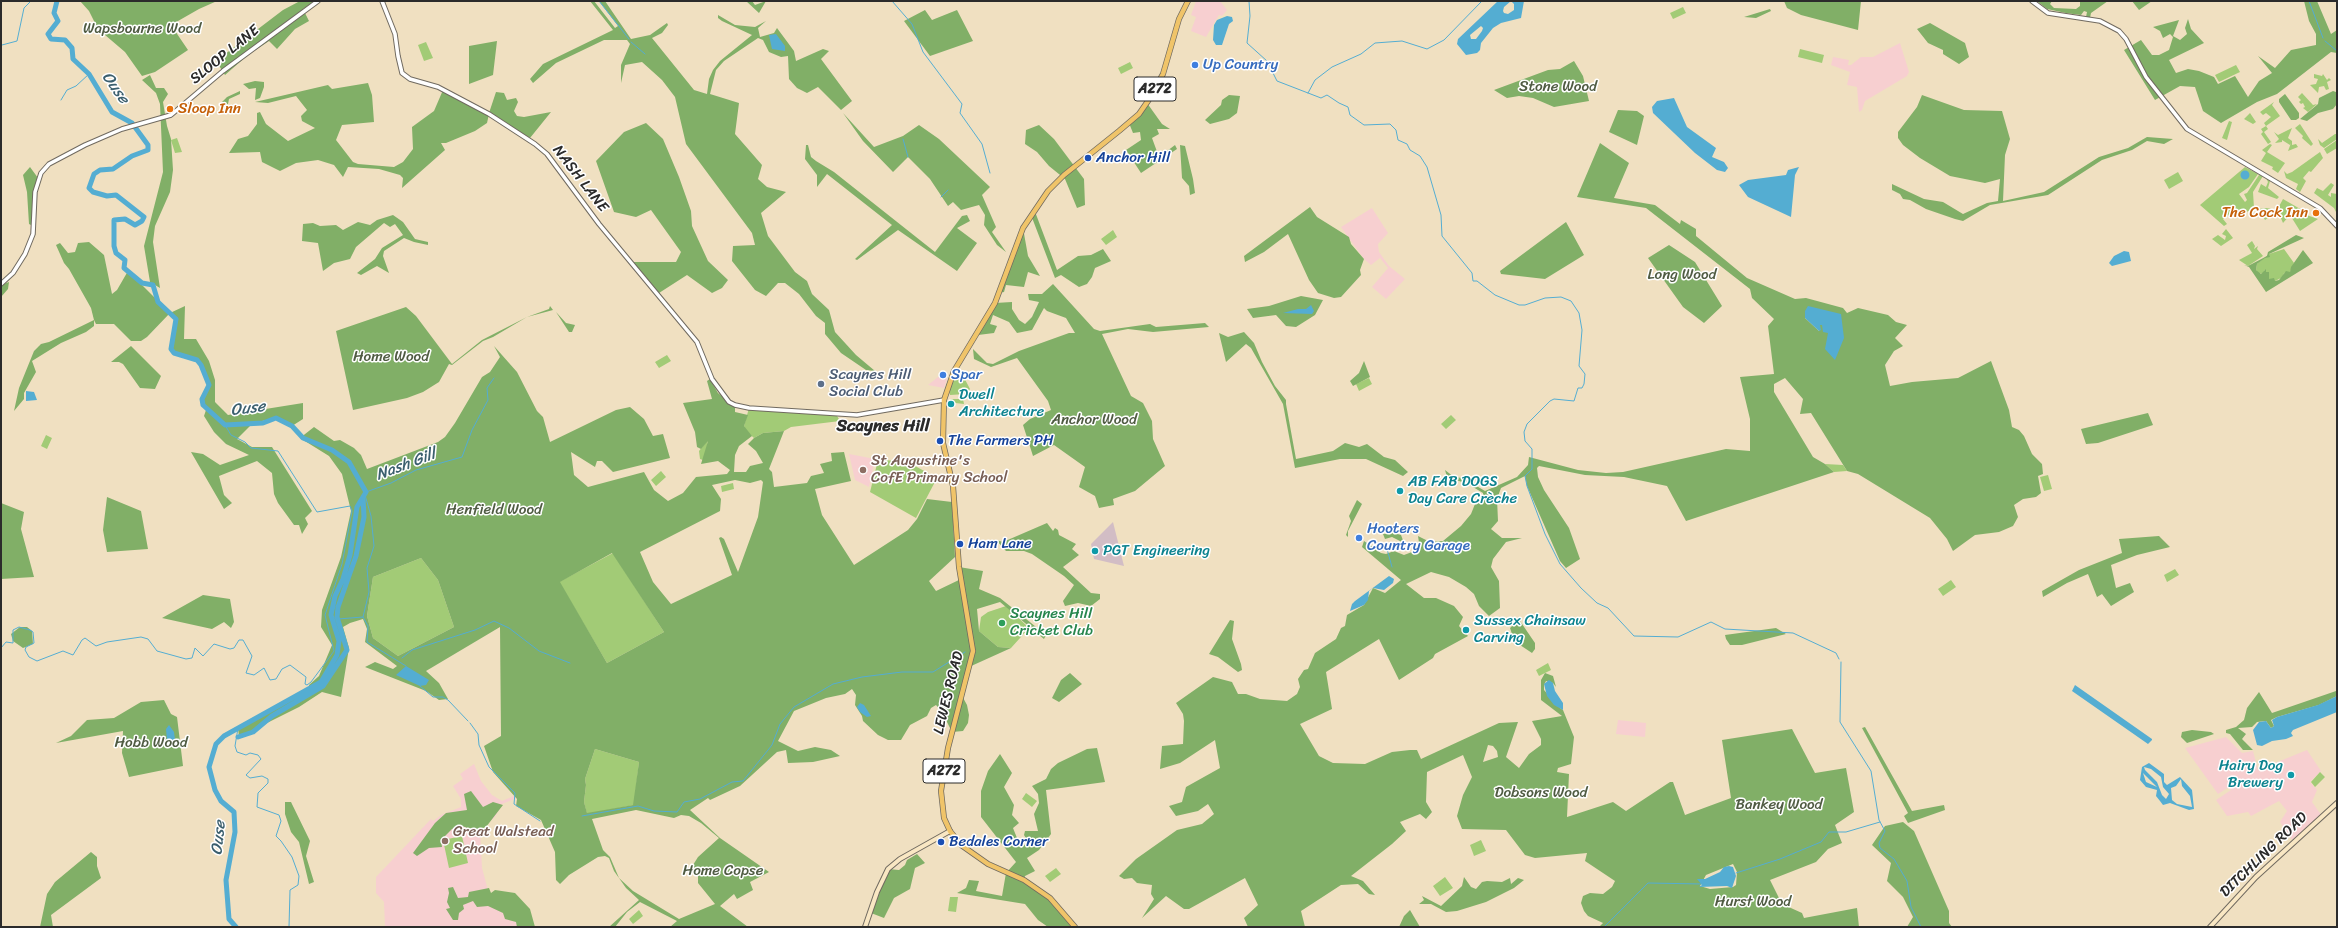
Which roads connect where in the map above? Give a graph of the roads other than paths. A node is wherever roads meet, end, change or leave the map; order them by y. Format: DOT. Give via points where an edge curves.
graph roads {
  1 [pos="318,1"];
  2 [pos="382,1"];
  3 [pos="1188,1"];
  4 [pos="2032,1"];
  5 [pos="2337,226"];
  6 [pos="1,284"];
  7 [pos="944,400"];
  8 [pos="2337,803"];
  9 [pos="950,830"];
  10 [pos="866,927"];
  11 [pos="1075,927"];
  12 [pos="2210,927"];
  1 -- 6 [label="street, SLOOP LANE" via="166,117 130,126 60,157 43,170 35,192 33,234 25,254 13,273"];
  2 -- 7 [label="street, NASH LANE" via="395,34 402,73 489,114 547,154 599,224 697,342 715,384 729,402 749,408 857,416"];
  3 -- 7 [label="highway, A272" via="1179,19 1163,74 1139,114 1064,174 1048,191 1023,228 995,303 954,371"];
  4 -- 5 [label="street" via="2048,13 2100,21 2114,27 2126,39 2146,77 2187,129 2320,208"];
  7 -- 9 [label="highway, LEWES ROAD / A272" via="943,443 953,486 959,567 973,651 952,732 941,791 944,818"];
  8 -- 12 [label="main road, DITCHLING ROAD" via="2256,877"];
  9 -- 10 [label="main road" via="900,859 888,869 877,892"];
  9 -- 11 [label="highway, LEWES ROAD / A272" via="970,852 1006,873 1024,880 1050,898"];
}
